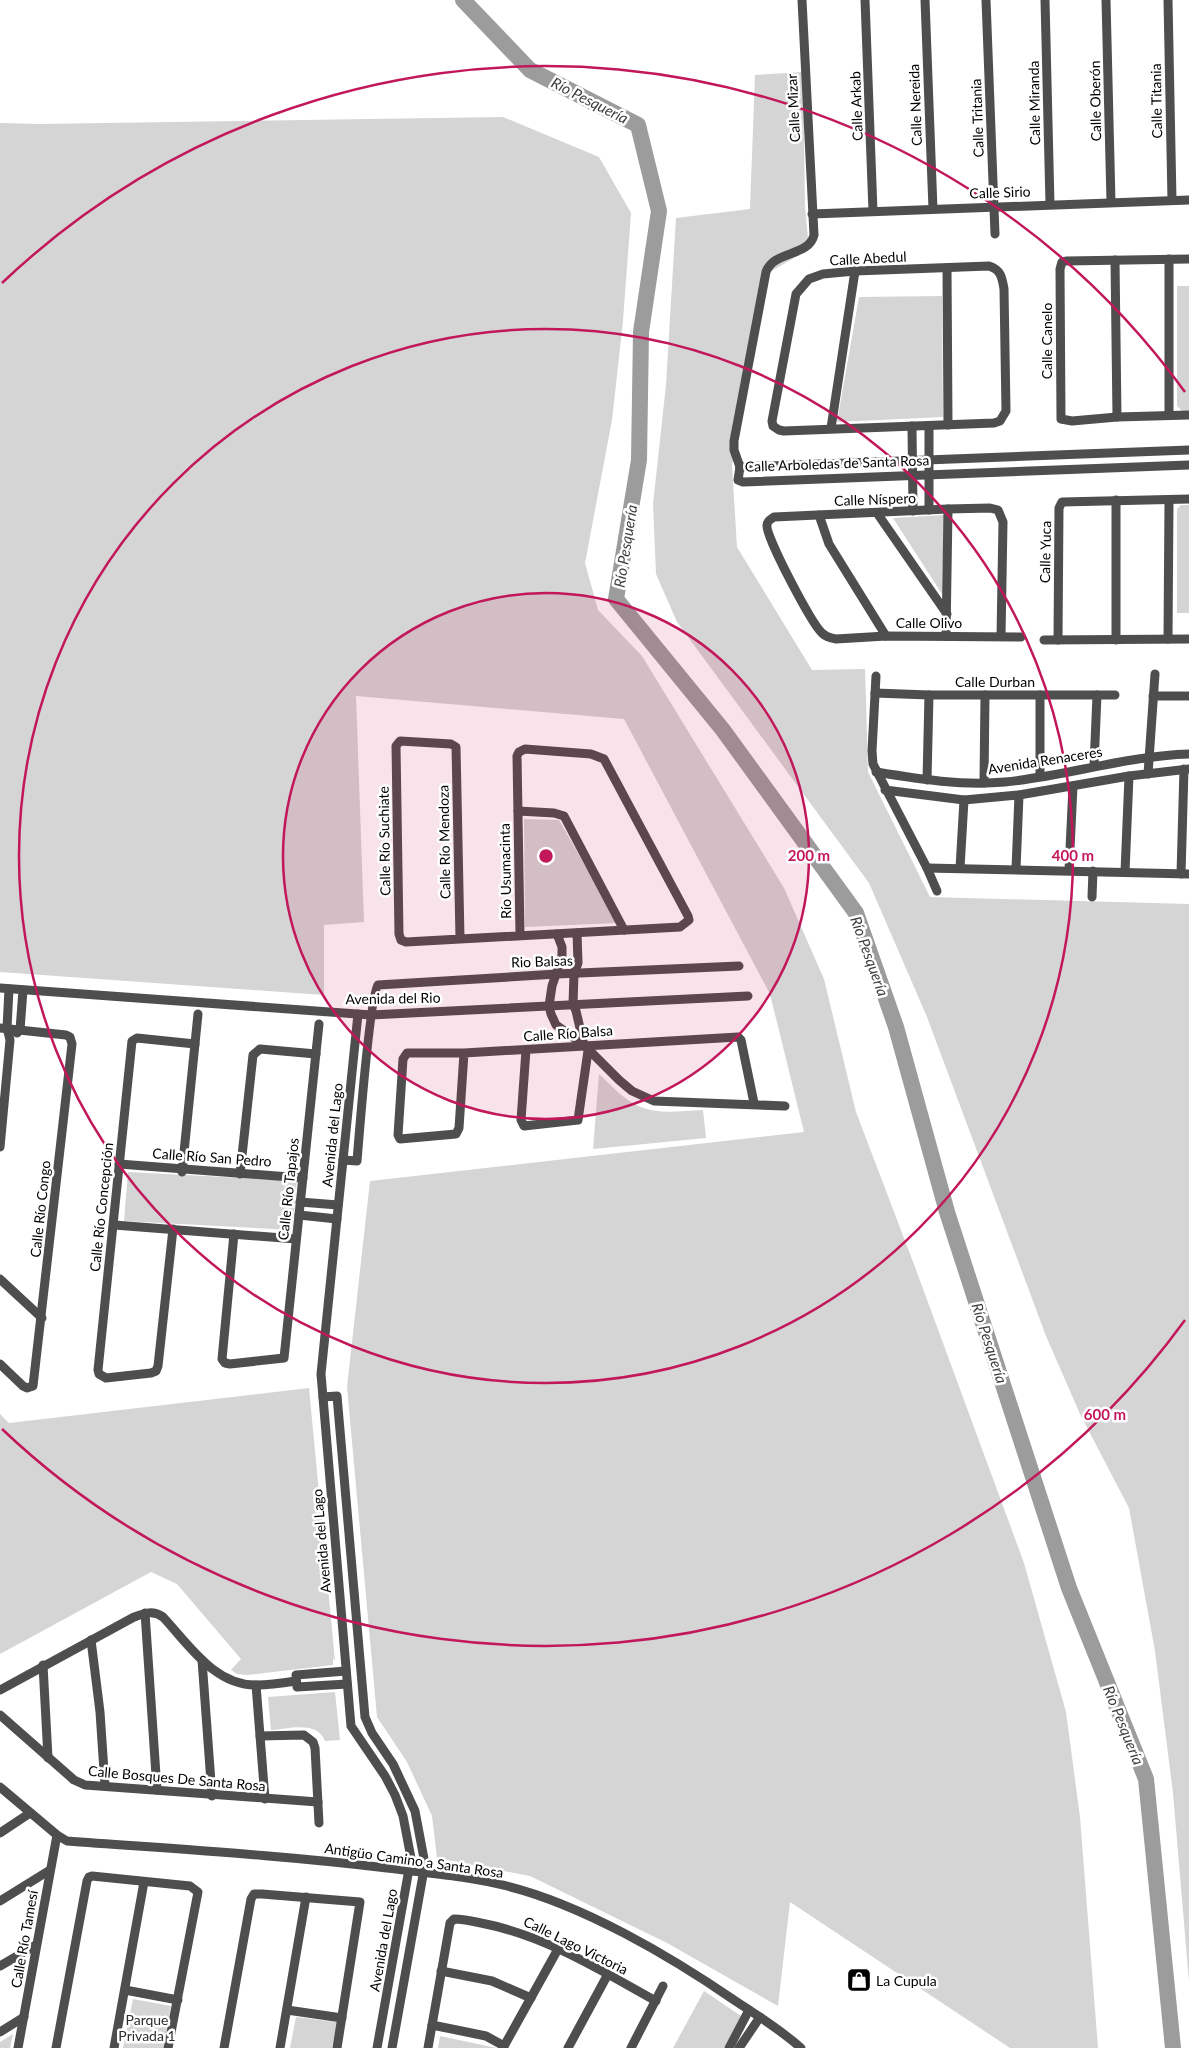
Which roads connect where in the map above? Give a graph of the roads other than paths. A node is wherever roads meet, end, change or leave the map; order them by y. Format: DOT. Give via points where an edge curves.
graph roads {
  1 [pos="802,0"];
  2 [pos="866,0"];
  3 [pos="925,0"];
  4 [pos="986,0"];
  5 [pos="1045,0"];
  6 [pos="1106,0"];
  7 [pos="1168,0"];
  8 [pos="1172,200"];
  9 [pos="1189,200"];
  10 [pos="1110,202"];
  11 [pos="1050,204"];
  12 [pos="995,206"];
  13 [pos="933,209"];
  14 [pos="873,211"];
  15 [pos="812,214"];
  16 [pos="995,234"];
  17 [pos="1169,259"];
  18 [pos="1189,259"];
  19 [pos="1115,260"];
  20 [pos="947,268"];
  21 [pos="855,271"];
  22 [pos="1169,415"];
  23 [pos="1189,415"];
  24 [pos="1117,417"];
  25 [pos="948,425"];
  26 [pos="912,426"];
  27 [pos="929,426"];
  28 [pos="831,428"];
  29 [pos="1189,450"];
  30 [pos="929,459"];
  31 [pos="913,460"];
  32 [pos="1189,465"];
  33 [pos="740,467"];
  34 [pos="929,474"];
  35 [pos="913,475"];
  36 [pos="1189,499"];
  37 [pos="1116,500"];
  38 [pos="1169,500"];
  39 [pos="948,509"];
  40 [pos="929,510"];
  41 [pos="913,511"];
  42 [pos="877,513"];
  43 [pos="819,514"];
  44 [pos="946,614"];
  45 [pos="886,636"];
  46 [pos="946,636"];
  47 [pos="1001,637"];
  48 [pos="1021,637"];
  49 [pos="836,639"];
  50 [pos="1168,639"];
  51 [pos="1189,639"];
  52 [pos="1044,640"];
  53 [pos="1058,640"];
  54 [pos="1116,640"];
  55 [pos="1155,674"];
  56 [pos="876,676"];
  57 [pos="875,694"];
  58 [pos="929,695"];
  59 [pos="984,695"];
  60 [pos="1040,695"];
  61 [pos="1097,695"];
  62 [pos="1115,695"];
  63 [pos="1153,696"];
  64 [pos="1189,696"];
  65 [pos="455,745"];
  66 [pos="1189,754"];
  67 [pos="1149,757"];
  68 [pos="1094,766"];
  69 [pos="1187,769"];
  70 [pos="876,772"];
  71 [pos="1148,774"];
  72 [pos="1040,776"];
  73 [pos="1129,776"];
  74 [pos="927,780"];
  75 [pos="984,783"];
  76 [pos="1073,786"];
  77 [pos="885,790"];
  78 [pos="1019,795"];
  79 [pos="964,800"];
  80 [pos="518,810"];
  81 [pos="927,868"];
  82 [pos="960,868"];
  83 [pos="1016,869"];
  84 [pos="1069,870"];
  85 [pos="1093,871"];
  86 [pos="1125,872"];
  87 [pos="1185,874"];
  88 [pos="937,892"];
  89 [pos="1092,897"];
  90 [pos="624,930"];
  91 [pos="577,933"];
  92 [pos="520,934"];
  93 [pos="557,934"];
  94 [pos="460,938"];
  95 [pos="739,966"];
  96 [pos="557,974"];
  97 [pos="574,974"];
  98 [pos="5,988"];
  99 [pos="23,990"];
  100 [pos="748,996"];
  101 [pos="573,1004"];
  102 [pos="549,1006"];
  103 [pos="198,1014"];
  104 [pos="358,1014"];
  105 [pos="371,1015"];
  106 [pos="319,1024"];
  107 [pos="3,1028"];
  108 [pos="20,1030"];
  109 [pos="10,1040"];
  110 [pos="195,1044"];
  111 [pos="586,1048"];
  112 [pos="526,1050"];
  113 [pos="464,1053"];
  114 [pos="316,1054"];
  115 [pos="3,1090"];
  116 [pos="754,1104"];
  117 [pos="785,1106"];
  118 [pos="0,1147"];
  119 [pos="343,1160"];
  120 [pos="119,1164"];
  121 [pos="182,1170"];
  122 [pos="240,1174"];
  123 [pos="303,1178"];
  124 [pos="300,1202"];
  125 [pos="338,1205"];
  126 [pos="299,1215"];
  127 [pos="337,1219"];
  128 [pos="114,1225"];
  129 [pos="173,1229"];
  130 [pos="234,1234"];
  131 [pos="296,1239"];
  132 [pos="0,1279"];
  133 [pos="42,1318"];
  134 [pos="0,1364"];
  135 [pos="323,1398"];
  136 [pos="348,1528"];
  137 [pos="334,1529"];
  138 [pos="145,1613"];
  139 [pos="91,1640"];
  140 [pos="202,1660"];
  141 [pos="43,1665"];
  142 [pos="346,1671"];
  143 [pos="296,1681"];
  144 [pos="347,1684"];
  145 [pos="256,1685"];
  146 [pos="0,1690"];
  147 [pos="0,1715"];
  148 [pos="260,1736"];
  149 [pos="48,1758"];
  150 [pos="105,1786"];
  151 [pos="0,1787"];
  152 [pos="157,1790"];
  153 [pos="212,1796"];
  154 [pos="265,1799"];
  155 [pos="318,1802"];
  156 [pos="30,1813"];
  157 [pos="319,1823"];
  158 [pos="0,1833"];
  159 [pos="57,1835"];
  160 [pos="50,1870"];
  161 [pos="409,1871"];
  162 [pos="424,1873"];
  163 [pos="144,1882"];
  164 [pos="306,1897"];
  165 [pos="0,1901"];
  166 [pos="36,1944"];
  167 [pos="558,1949"];
  168 [pos="0,1966"];
  169 [pos="441,1971"];
  170 [pos="608,1974"];
  171 [pos="663,1986"];
  172 [pos="125,1990"];
  173 [pos="531,1998"];
  174 [pos="178,2000"];
  175 [pos="656,2001"];
  176 [pos="287,2010"];
  177 [pos="749,2010"];
  178 [pos="384,2011"];
  179 [pos="399,2014"];
  180 [pos="24,2017"];
  181 [pos="760,2017"];
  182 [pos="342,2018"];
  183 [pos="432,2025"];
  184 [pos="0,2032"];
  185 [pos="503,2047"];
  186 [pos="730,2047"];
  187 [pos="18,2048"];
  188 [pos="56,2048"];
  189 [pos="114,2048"];
  190 [pos="168,2048"];
  191 [pos="224,2048"];
  192 [pos="280,2048"];
  193 [pos="336,2048"];
  194 [pos="377,2048"];
  195 [pos="392,2048"];
  196 [pos="428,2048"];
  197 [pos="568,2048"];
  198 [pos="631,2048"];
  199 [pos="739,2048"];
  200 [pos="801,2048"];
  1 -- 15 [label="street, Calle Mizar"];
  2 -- 14 [label="street, Calle Arkab"];
  3 -- 13 [label="street, Calle Nereida"];
  4 -- 12 [label="street, Calle Tritania"];
  5 -- 11 [label="street, Calle Miranda"];
  6 -- 10 [label="street, Calle Oberón"];
  7 -- 8 [label="street, Calle Titania"];
  8 -- 9 [label="street, Calle Sirio"];
  8 -- 10 [label="street, Calle Sirio"];
  10 -- 11 [label="street, Calle Sirio"];
  11 -- 12 [label="street, Calle Sirio"];
  12 -- 13 [label="street, Calle Sirio"];
  12 -- 16 [label="street, Calle Tritania"];
  13 -- 14 [label="street, Calle Sirio"];
  14 -- 15 [label="street, Calle Sirio"];
  15 -- 33 [label="street, Calle Mizar" via="812,242 772,261 766,272 734,441"];
  17 -- 18 [label="street, Calle Canelo"];
  17 -- 19 [label="street, Calle Canelo"];
  17 -- 22 [label="street"];
  19 -- 24 [label="street"];
  19 -- 24 [label="street, Calle Canelo" via="1066,261 1060,265 1060,416 1067,421"];
  20 -- 21 [label="street, Calle Abedul"];
  20 -- 25 [label="street"];
  20 -- 25 [label="street, Calle Abedul" via="989,266 998,270 1002,277 1006,411 1000,421 994,423"];
  21 -- 28 [label="street"];
  21 -- 28 [label="street, Calle Abedul" via="823,274 809,279 796,294 772,421 779,430"];
  22 -- 23 [label="street, Calle Canelo"];
  22 -- 24 [label="street, Calle Canelo"];
  25 -- 27 [label="street, Calle Abedul"];
  26 -- 27 [label="street, Calle Abedul"];
  26 -- 28 [label="street, Calle Abedul"];
  26 -- 31 [label="street"];
  27 -- 30 [label="street"];
  29 -- 30 [label="street, Calle Arboledas de Santa Rosa"];
  30 -- 31 [label="street, Calle Arboledas de Santa Rosa"];
  30 -- 34 [label="street"];
  31 -- 33 [label="street, Calle Arboledas de Santa Rosa"];
  31 -- 35 [label="street"];
  32 -- 34 [label="street, Calle Arboledas de Santa Rosa"];
  33 -- 35 [label="street, Calle Arboledas de Santa Rosa" via="738,480 743,482"];
  34 -- 35 [label="street, Calle Arboledas de Santa Rosa"];
  34 -- 40 [label="street"];
  35 -- 41 [label="street"];
  36 -- 38 [label="street, Calle Yuca"];
  37 -- 38 [label="street, Calle Yuca"];
  37 -- 53 [label="street, Calle Yuca" via="1060,504"];
  37 -- 54 [label="street"];
  38 -- 50 [label="street"];
  39 -- 40 [label="street, Calle Níspero"];
  39 -- 44 [label="street"];
  39 -- 47 [label="street, Calle Níspero" via="990,508 998,510 1001,515"];
  40 -- 41 [label="street, Calle Níspero"];
  41 -- 42 [label="street, Calle Níspero"];
  42 -- 43 [label="street, Calle Níspero"];
  42 -- 44 [label="street"];
  43 -- 45 [label="street" via="829,544"];
  43 -- 49 [label="street, Calle Níspero" via="774,517 766,526 781,562 818,629 828,638"];
  44 -- 46 [label="street"];
  45 -- 46 [label="street, Calle Olivo"];
  45 -- 49 [label="street, Calle Olivo"];
  46 -- 47 [label="street, Calle Olivo"];
  47 -- 48 [label="street, Calle Olivo"];
  50 -- 51 [label="street"];
  50 -- 54 [label="street"];
  52 -- 53 [label="street"];
  53 -- 54 [label="street"];
  55 -- 63 [label="street"];
  56 -- 57 [label="street"];
  57 -- 58 [label="street, Calle Durban"];
  57 -- 70 [label="street" via="872,764"];
  58 -- 59 [label="street, Calle Durban"];
  58 -- 74 [label="street"];
  59 -- 60 [label="street, Calle Durban"];
  59 -- 75 [label="street"];
  60 -- 61 [label="street, Calle Durban"];
  60 -- 72 [label="street"];
  61 -- 62 [label="street, Calle Durban"];
  61 -- 68 [label="street"];
  63 -- 64 [label="street"];
  63 -- 67 [label="street"];
  65 -- 94 [label="street, Calle Río Mendoza"];
  65 -- 94 [label="street, Calle Río Suchiate" via="398,742 396,746 398,914 399,934 406,942"];
  66 -- 67 [label="street, Avenida Renaceres"];
  67 -- 68 [label="street, Avenida Renaceres"];
  67 -- 71 [label="street"];
  68 -- 72 [label="street, Avenida Renaceres"];
  69 -- 71 [label="street, Avenida Renaceres"];
  69 -- 87 [label="street"];
  70 -- 74 [label="street, Avenida Renaceres"];
  70 -- 77 [label="street"];
  71 -- 73 [label="street, Avenida Renaceres"];
  72 -- 75 [label="street, Avenida Renaceres"];
  73 -- 76 [label="street, Avenida Renaceres"];
  73 -- 86 [label="street"];
  74 -- 75 [label="street, Avenida Renaceres"];
  76 -- 78 [label="street, Avenida Renaceres"];
  76 -- 84 [label="street"];
  77 -- 79 [label="street, Avenida Renaceres"];
  77 -- 81 [label="street"];
  78 -- 79 [label="street, Avenida Renaceres"];
  78 -- 83 [label="street"];
  79 -- 82 [label="street"];
  80 -- 90 [label="street" via="554,813 566,819"];
  80 -- 90 [label="street, Río Usumacinta" via="517,756 522,750 591,754 604,759 688,916 680,927"];
  80 -- 92 [label="street, Río Usumacinta"];
  81 -- 82 [label="street"];
  81 -- 88 [label="street"];
  82 -- 83 [label="street"];
  83 -- 84 [label="street"];
  84 -- 85 [label="street"];
  85 -- 86 [label="street"];
  85 -- 89 [label="street"];
  86 -- 87 [label="street"];
  90 -- 91 [label="street, Río Usumacinta"];
  91 -- 93 [label="street, Río Usumacinta"];
  91 -- 97 [label="street" via="578,963"];
  92 -- 93 [label="street, Río Usumacinta"];
  92 -- 94 [label="street"];
  93 -- 96 [label="street" via="562,947"];
  95 -- 97 [label="street, Rio Balsas"];
  96 -- 97 [label="street, Rio Balsas"];
  96 -- 102 [label="street"];
  96 -- 105 [label="street, Rio Balsas" via="382,984 374,990"];
  97 -- 101 [label="street"];
  98 -- 99 [label="street, Avenida del Rio"];
  98 -- 107 [label="street"];
  99 -- 104 [label="street, Avenida del Rio"];
  99 -- 108 [label="street"];
  100 -- 101 [label="street, Avenida del Rio"];
  101 -- 102 [label="street, Avenida del Rio"];
  101 -- 111 [label="street"];
  102 -- 105 [label="street, Avenida del Rio"];
  102 -- 111 [label="street" via="556,1025"];
  103 -- 110 [label="street"];
  104 -- 105 [label="street, Avenida del Rio"];
  104 -- 119 [label="street, Avenida del Lago"];
  105 -- 119 [label="street, Avenida del Lago" via="357,1161"];
  106 -- 114 [label="street, Calle Río Tapajos"];
  107 -- 108 [label="street"];
  107 -- 109 [label="street"];
  108 -- 109 [label="street"];
  108 -- 133 [label="street, Calle Río Congo" via="66,1035 72,1044"];
  109 -- 115 [label="street"];
  110 -- 120 [label="street, Calle Río Concepción" via="133,1039"];
  110 -- 121 [label="street"];
  111 -- 112 [label="street, Calle Río Balsa"];
  111 -- 112 [label="street" via="578,1120 527,1126 522,1124"];
  111 -- 116 [label="street" via="632,1091 654,1101"];
  111 -- 116 [label="street, Calle Río Balsa" via="735,1037 742,1040"];
  112 -- 113 [label="street, Calle Río Balsa"];
  113 -- 113 [label="street, Calle Río Balsa" via="408,1053 404,1056 398,1136 401,1139 453,1135 458,1131"];
  114 -- 122 [label="street" via="256,1051 251,1059"];
  114 -- 123 [label="street, Calle Río Tapajos"];
  115 -- 118 [label="street"];
  116 -- 117 [label="street"];
  119 -- 125 [label="street, Avenida del Lago"];
  120 -- 121 [label="street, Calle Río San Pedro"];
  120 -- 128 [label="street, Calle Río Concepción"];
  121 -- 122 [label="street, Calle Río San Pedro"];
  122 -- 123 [label="street, Calle Río San Pedro"];
  123 -- 124 [label="street, Calle Río Tapajos"];
  124 -- 125 [label="street"];
  124 -- 126 [label="street, Calle Río Tapajos"];
  125 -- 127 [label="street, Avenida del Lago"];
  126 -- 127 [label="street"];
  126 -- 131 [label="street, Calle Río Tapajos"];
  127 -- 135 [label="street, Avenida del Lago" via="321,1374"];
  128 -- 129 [label="street"];
  128 -- 129 [label="street, Calle Río Concepción" via="98,1370 106,1378 156,1371 160,1362"];
  129 -- 130 [label="street"];
  130 -- 131 [label="street"];
  130 -- 131 [label="street, Calle Río Tapajos" via="222,1353 225,1363 230,1364 284,1358"];
  132 -- 133 [label="street"];
  133 -- 134 [label="street, Calle Río Congo" via="31,1388 23,1386"];
  135 -- 136 [label="street, Avenida del Lago" via="337,1396"];
  135 -- 137 [label="street, Avenida del Lago"];
  136 -- 137 [label="street"];
  136 -- 162 [label="street, Avenida del Lago" via="365,1717 394,1764 415,1811"];
  137 -- 142 [label="street, Avenida del Lago"];
  138 -- 139 [label="street"];
  138 -- 140 [label="street" via="157,1613 163,1617"];
  138 -- 152 [label="street"];
  139 -- 141 [label="street"];
  139 -- 150 [label="street"];
  140 -- 145 [label="street" via="225,1679"];
  140 -- 153 [label="street"];
  141 -- 146 [label="street"];
  141 -- 149 [label="street"];
  142 -- 143 [label="street"];
  142 -- 144 [label="street, Avenida del Lago"];
  143 -- 144 [label="street"];
  143 -- 145 [label="street"];
  144 -- 161 [label="street, Avenida del Lago" via="351,1726 385,1776 403,1816 411,1858"];
  145 -- 148 [label="street"];
  147 -- 149 [label="street, Calle Bosques De Santa Rosa"];
  148 -- 154 [label="street"];
  148 -- 155 [label="street" via="304,1735 313,1742"];
  149 -- 150 [label="street, Calle Bosques De Santa Rosa" via="79,1783"];
  150 -- 152 [label="street, Calle Bosques De Santa Rosa"];
  151 -- 156 [label="street, Antigüo Camino a Santa Rosa"];
  152 -- 153 [label="street, Calle Bosques De Santa Rosa"];
  153 -- 154 [label="street, Calle Bosques De Santa Rosa"];
  154 -- 155 [label="street, Calle Bosques De Santa Rosa"];
  155 -- 157 [label="street"];
  156 -- 158 [label="street"];
  156 -- 159 [label="street, Antigüo Camino a Santa Rosa"];
  159 -- 160 [label="street, Calle Río Tamesí"];
  159 -- 161 [label="street, Antigüo Camino a Santa Rosa" via="67,1841 342,1862"];
  160 -- 165 [label="street"];
  160 -- 166 [label="street, Calle Río Tamesí"];
  161 -- 162 [label="street, Antigüo Camino a Santa Rosa"];
  161 -- 178 [label="street, Avenida del Lago"];
  162 -- 177 [label="street, Antigüo Camino a Santa Rosa" via="508,1886 583,1914 651,1948"];
  162 -- 179 [label="street, Avenida del Lago"];
  163 -- 172 [label="street"];
  163 -- 174 [label="street" via="190,1886 198,1892"];
  163 -- 188 [label="street" via="88,1877"];
  164 -- 176 [label="street"];
  164 -- 182 [label="street" via="360,1902"];
  164 -- 191 [label="street" via="254,1894"];
  166 -- 168 [label="street"];
  166 -- 180 [label="street, Calle Río Tamesí"];
  167 -- 169 [label="street, Calle Lago Victoria" via="509,1928 452,1920"];
  167 -- 170 [label="street, Calle Lago Victoria"];
  167 -- 173 [label="street"];
  169 -- 173 [label="street" via="492,1982"];
  169 -- 183 [label="street"];
  170 -- 175 [label="street, Calle Lago Victoria"];
  170 -- 197 [label="street"];
  171 -- 175 [label="street"];
  172 -- 174 [label="street"];
  172 -- 189 [label="street"];
  173 -- 185 [label="street"];
  174 -- 190 [label="street"];
  175 -- 198 [label="street"];
  176 -- 182 [label="street"];
  176 -- 192 [label="street"];
  177 -- 181 [label="street, Antigüo Camino a Santa Rosa"];
  177 -- 186 [label="street"];
  178 -- 179 [label="street"];
  178 -- 194 [label="street, Avenida del Lago"];
  179 -- 195 [label="street, Avenida del Lago"];
  180 -- 184 [label="street"];
  180 -- 187 [label="street, Calle Río Tamesí"];
  181 -- 199 [label="street"];
  181 -- 200 [label="street, Antigüo Camino a Santa Rosa"];
  182 -- 193 [label="street"];
  183 -- 185 [label="street" via="479,2034 496,2040"];
  183 -- 196 [label="street"];
}
